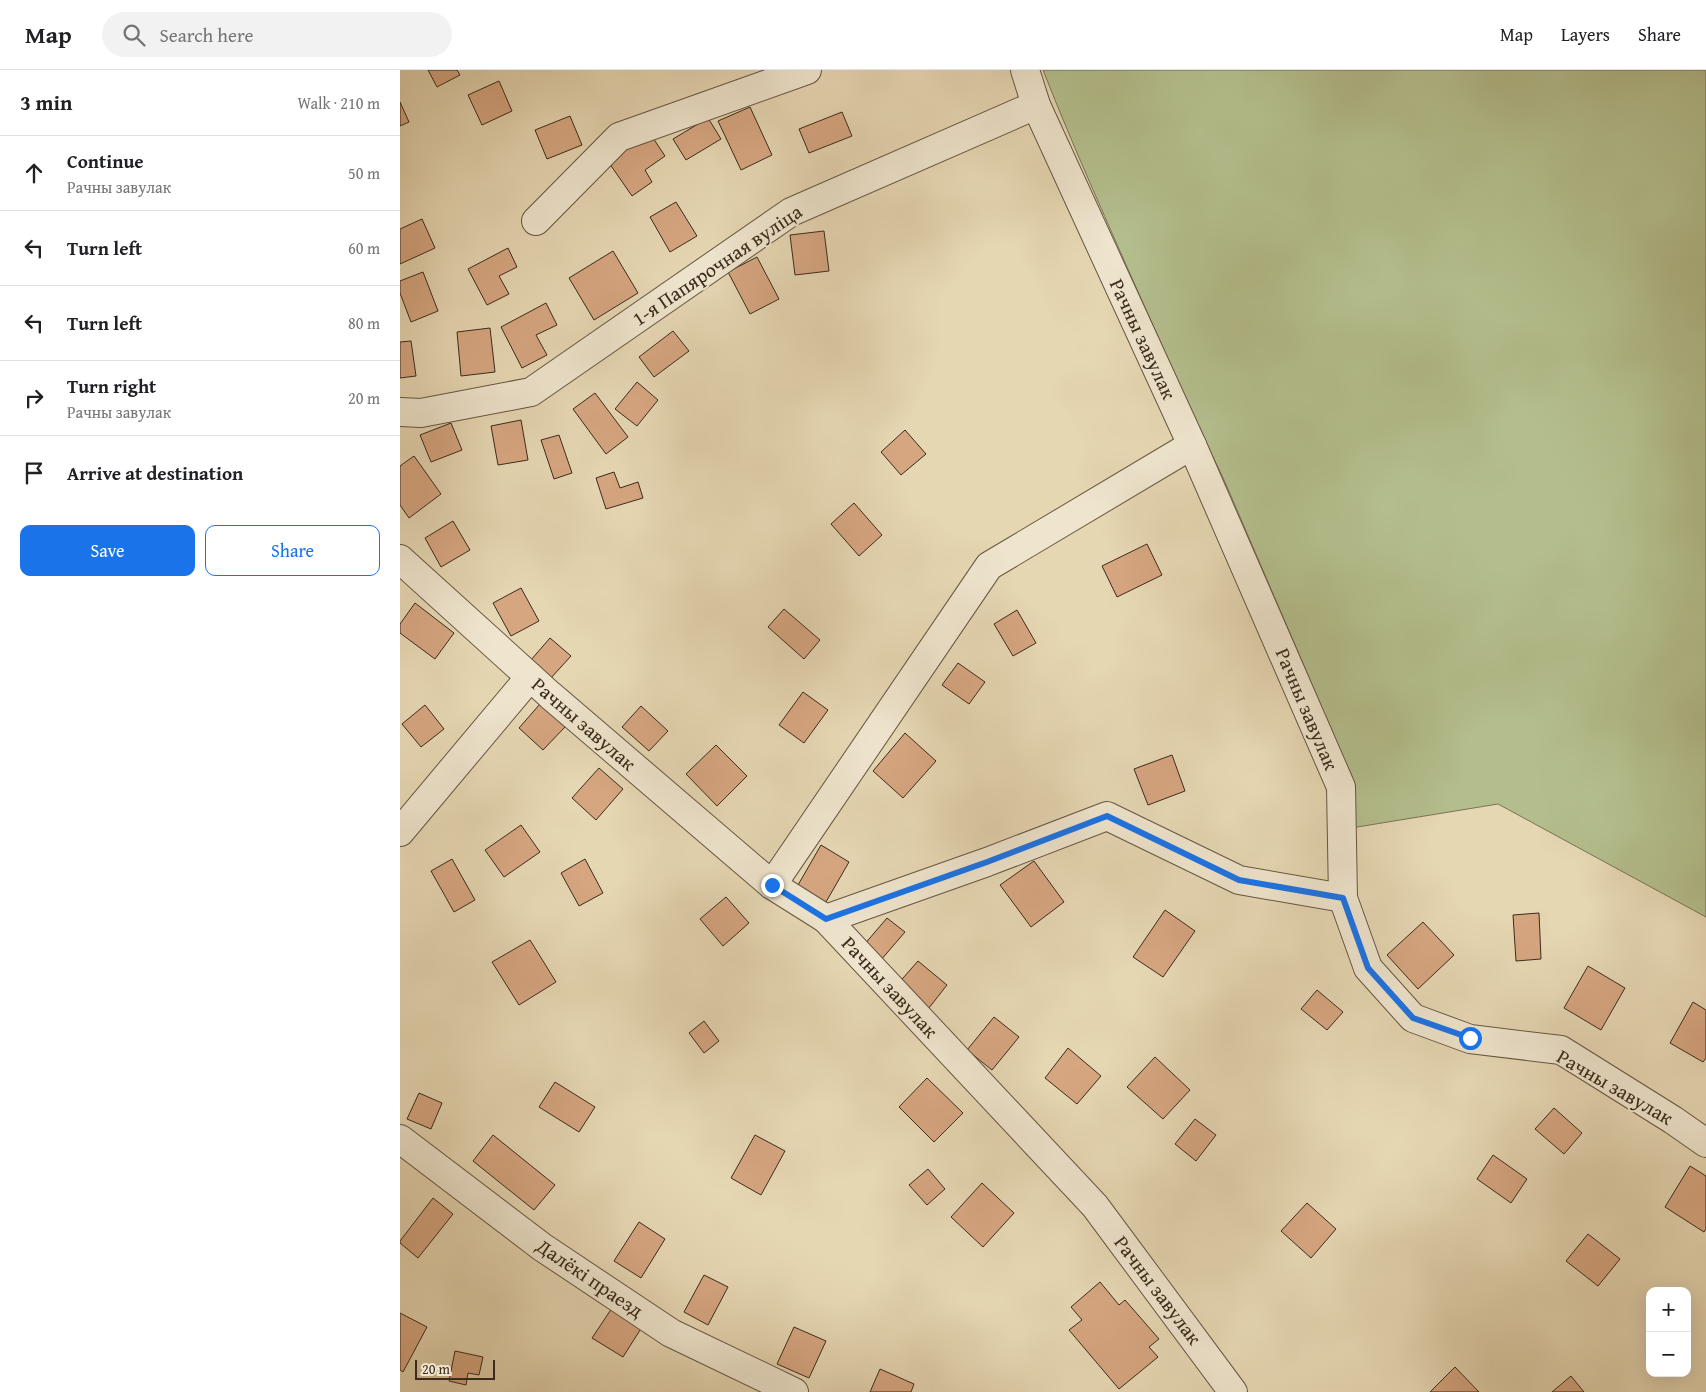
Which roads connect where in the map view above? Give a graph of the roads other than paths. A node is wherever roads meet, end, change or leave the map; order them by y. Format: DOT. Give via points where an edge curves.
graph roads {
  1 [pos="807,70"];
  2 [pos="1025,70"];
  3 [pos="1036,105"];
  4 [pos="536,221"];
  5 [pos="400,412"];
  6 [pos="1192,445"];
  7 [pos="400,559"];
  8 [pos="530,677"];
  9 [pos="400,832"];
  10 [pos="772,885"];
  11 [pos="1343,898"];
  12 [pos="826,919"];
  13 [pos="400,1139"];
  14 [pos="1706,1143"];
  15 [pos="794,1392"];
  16 [pos="1233,1392"];
  1 -- 4 [label="street" via="619,136"];
  2 -- 3 [label="street, Рачны завулак"];
  3 -- 5 [label="street, 1-я Папярочная вуліца" via="791,212 531,392 421,413"];
  3 -- 6 [label="street, Рачны завулак"];
  6 -- 10 [label="street" via="989,566"];
  6 -- 11 [label="street, Рачны завулак" via="1341,787"];
  7 -- 8 [label="street, Рачны завулак"];
  8 -- 9 [label="street"];
  8 -- 10 [label="street, Рачны завулак"];
  10 -- 12 [label="street, Рачны завулак"];
  11 -- 12 [label="street" via="1239,880 1107,816"];
  11 -- 14 [label="street, Рачны завулак" via="1368,968 1413,1018 1470,1038 1561,1050"];
  12 -- 16 [label="street, Рачны завулак" via="1095,1206"];
  13 -- 15 [label="street, Далёкі праезд" via="542,1247 671,1333"];
}
